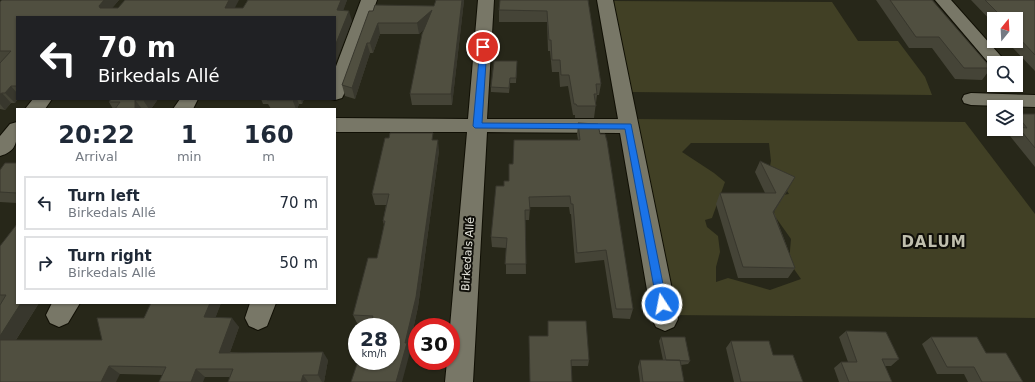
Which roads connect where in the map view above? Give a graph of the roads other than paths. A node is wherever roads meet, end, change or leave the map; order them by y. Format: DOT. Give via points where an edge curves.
graph roads {
  1 [pos="369,0"];
  2 [pos="486,0"];
  3 [pos="605,0"];
  4 [pos="943,0"];
  5 [pos="992,56"];
  6 [pos="336,91"];
  7 [pos="1023,91"];
  8 [pos="971,99"];
  9 [pos="42,100"];
  10 [pos="1033,101"];
  11 [pos="36,108"];
  12 [pos="0,125"];
  13 [pos="16,125"];
  14 [pos="336,125"];
  15 [pos="478,126"];
  16 [pos="629,126"];
  17 [pos="16,130"];
  18 [pos="0,149"];
  19 [pos="665,319"];
  20 [pos="459,382"];
  1 -- 6 [label="street"];
  2 -- 15 [label="street, Birkedals Allé"];
  3 -- 16 [label="street"];
  4 -- 5 [label="street"];
  7 -- 10 [label="street"];
  8 -- 10 [label="street"];
  9 -- 11 [label="street"];
  12 -- 13 [label="street"];
  14 -- 15 [label="street"];
  15 -- 16 [label="street"];
  15 -- 20 [label="street, Birkedals Allé"];
  16 -- 19 [label="street"];
  17 -- 18 [label="street"];
}
